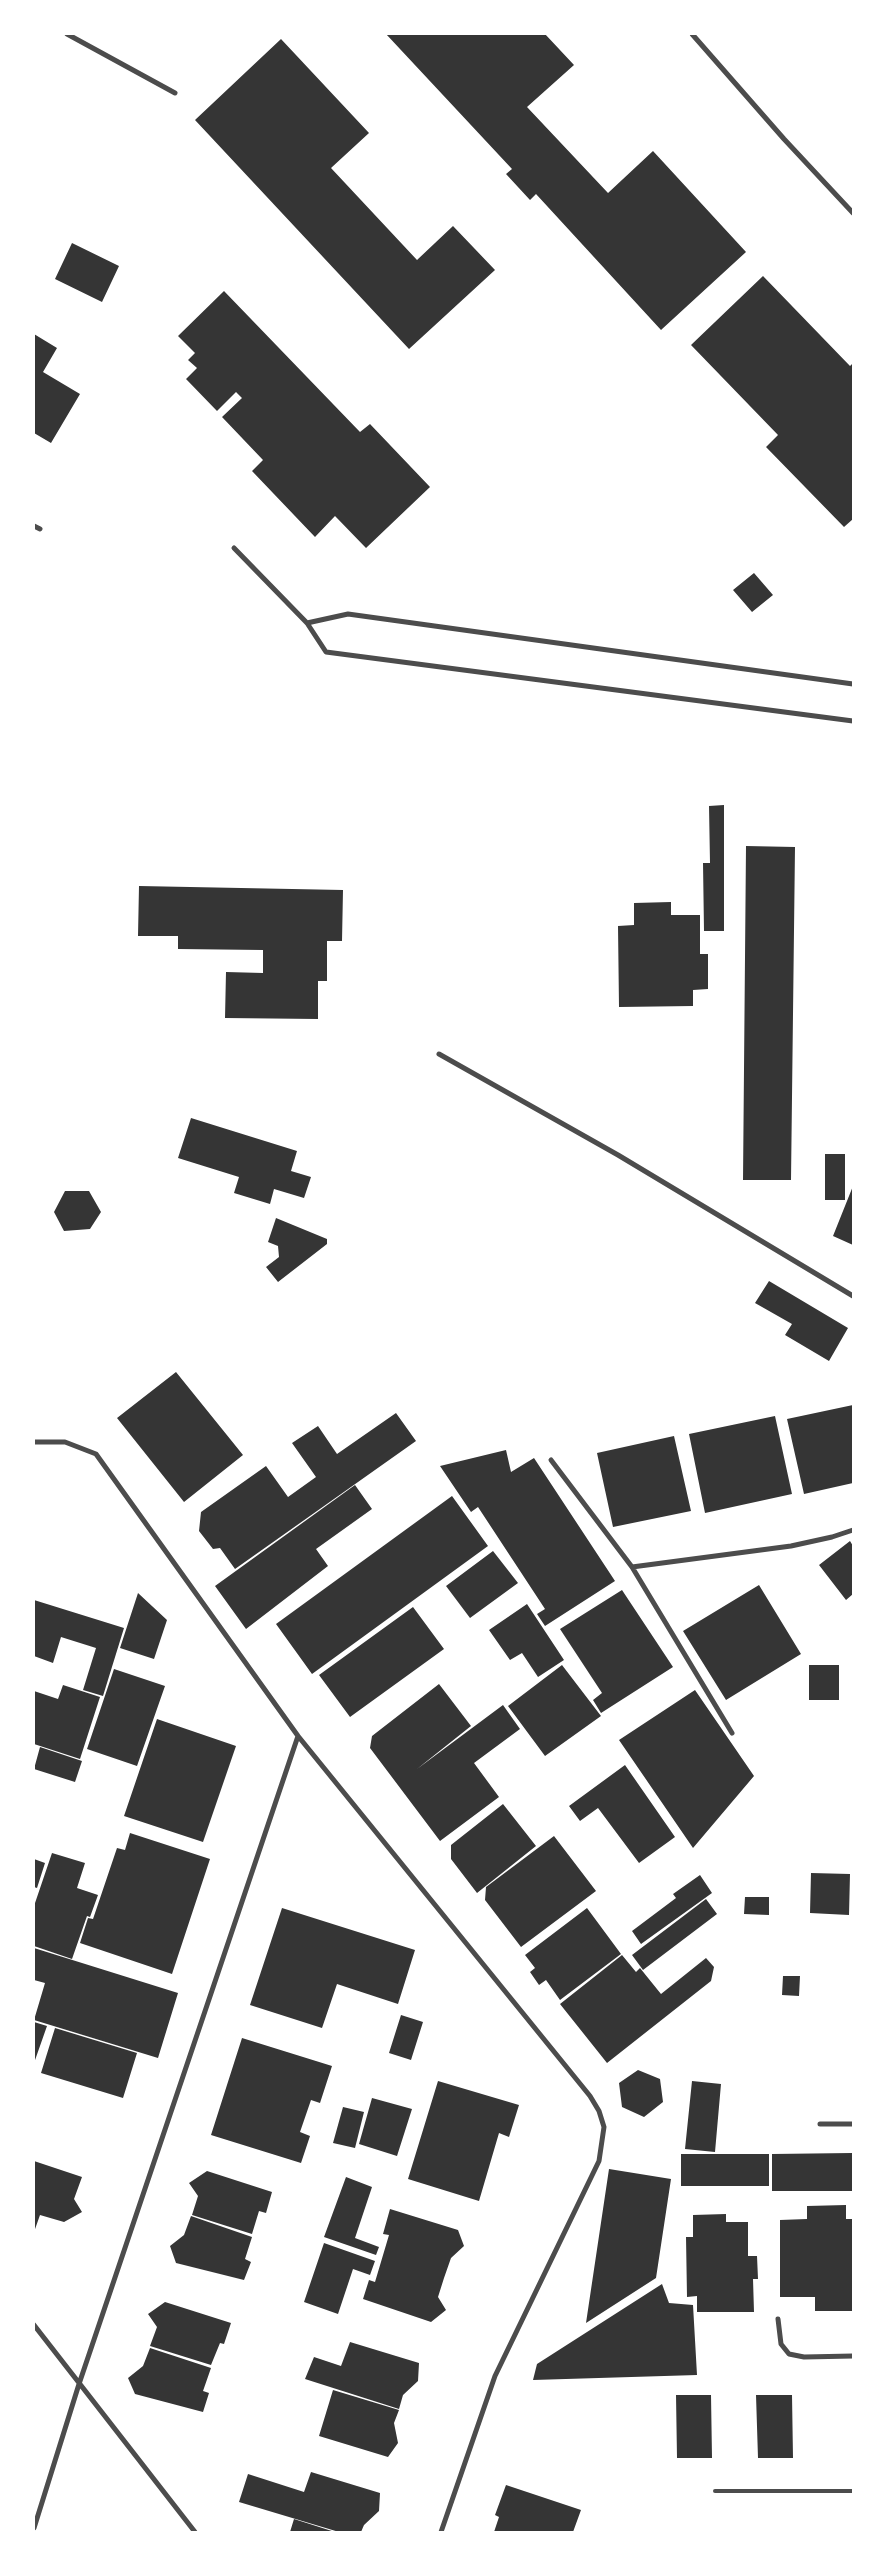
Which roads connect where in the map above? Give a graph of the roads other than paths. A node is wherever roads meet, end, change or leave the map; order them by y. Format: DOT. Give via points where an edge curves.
graph roads {
  1 [pos="67,34"];
  2 [pos="692,34"];
  3 [pos="175,93"];
  4 [pos="853,213"];
  5 [pos="34,526"];
  6 [pos="40,529"];
  7 [pos="234,548"];
  8 [pos="307,623"];
  9 [pos="853,684"];
  10 [pos="853,721"];
  11 [pos="439,1054"];
  12 [pos="853,1296"];
  13 [pos="35,1442"];
  14 [pos="551,1460"];
  15 [pos="853,1530"];
  16 [pos="632,1567"];
  17 [pos="732,1733"];
  18 [pos="298,1736"];
  19 [pos="820,2124"];
  20 [pos="853,2124"];
  21 [pos="778,2319"];
  22 [pos="34,2325"];
  23 [pos="853,2356"];
  24 [pos="79,2384"];
  25 [pos="715,2491"];
  26 [pos="853,2491"];
  27 [pos="34,2528"];
  28 [pos="195,2532"];
  29 [pos="441,2532"];
  1 -- 3 [label="street"];
  2 -- 4 [label="street"];
  5 -- 6 [label="street"];
  7 -- 8 [label="street"];
  8 -- 9 [label="street" via="348,614"];
  8 -- 10 [label="street" via="326,652"];
  11 -- 12 [label="street" via="618,1155"];
  13 -- 18 [label="street" via="65,1442 96,1454"];
  14 -- 16 [label="street"];
  15 -- 16 [label="street" via="791,1546"];
  16 -- 17 [label="street"];
  18 -- 24 [label="street"];
  18 -- 29 [label="street" via="590,2096 604,2127 600,2161 495,2376"];
  19 -- 20 [label="street"];
  21 -- 23 [label="street" via="781,2344 789,2354 804,2357"];
  22 -- 24 [label="street"];
  24 -- 27 [label="street"];
  24 -- 28 [label="street"];
  25 -- 26 [label="lane"];
}
